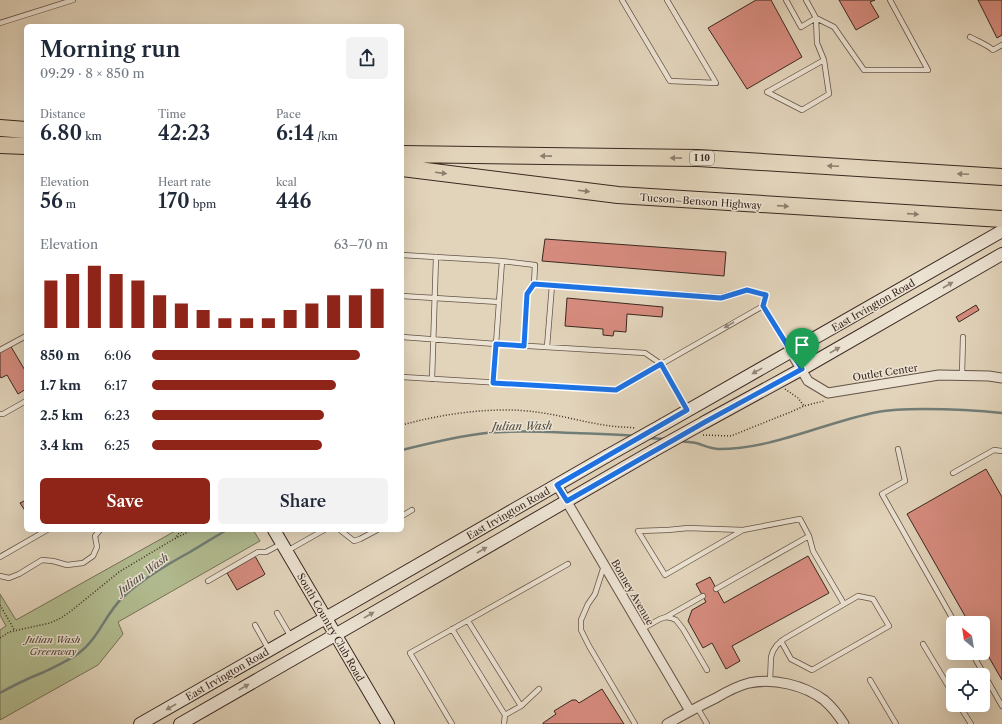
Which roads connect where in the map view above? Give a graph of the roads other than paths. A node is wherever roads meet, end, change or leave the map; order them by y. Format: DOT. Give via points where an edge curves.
graph roads {
  1 [pos="74,0"];
  2 [pos="622,0"];
  3 [pos="667,0"];
  4 [pos="786,0"];
  5 [pos="806,0"];
  6 [pos="890,0"];
  7 [pos="816,18"];
  8 [pos="0,23"];
  9 [pos="970,37"];
  10 [pos="1002,45"];
  11 [pos="824,60"];
  12 [pos="3,129"];
  13 [pos="24,130"];
  14 [pos="0,144"];
  15 [pos="23,146"];
  16 [pos="404,154"];
  17 [pos="404,168"];
  18 [pos="1002,176"];
  19 [pos="977,219"];
  20 [pos="1002,220"];
  21 [pos="1002,223"];
  22 [pos="1002,231"];
  23 [pos="1002,254"];
  24 [pos="404,255"];
  25 [pos="436,257"];
  26 [pos="502,261"];
  27 [pos="534,284"];
  28 [pos="552,285"];
  29 [pos="404,296"];
  30 [pos="435,297"];
  31 [pos="499,302"];
  32 [pos="763,306"];
  33 [pos="24,337"];
  34 [pos="404,337"];
  35 [pos="963,337"];
  36 [pos="434,339"];
  37 [pos="496,344"];
  38 [pos="524,346"];
  39 [pos="547,347"];
  40 [pos="0,350"];
  41 [pos="791,352"];
  42 [pos="661,364"];
  43 [pos="802,369"];
  44 [pos="962,375"];
  45 [pos="404,378"];
  46 [pos="1002,378"];
  47 [pos="432,379"];
  48 [pos="493,383"];
  49 [pos="24,402"];
  50 [pos="687,410"];
  51 [pos="0,414"];
  52 [pos="898,449"];
  53 [pos="1002,451"];
  54 [pos="953,473"];
  55 [pos="557,485"];
  56 [pos="567,501"];
  57 [pos="412,510"];
  58 [pos="404,515"];
  59 [pos="743,530"];
  60 [pos="44,532"];
  61 [pos="98,532"];
  62 [pos="275,532"];
  63 [pos="319,532"];
  64 [pos="343,532"];
  65 [pos="373,532"];
  66 [pos="809,536"];
  67 [pos="284,547"];
  68 [pos="0,557"];
  69 [pos="568,564"];
  70 [pos="604,564"];
  71 [pos="0,576"];
  72 [pos="208,581"];
  73 [pos="716,589"];
  74 [pos="703,596"];
  75 [pos="844,604"];
  76 [pos="276,613"];
  77 [pos="951,616"];
  78 [pos="666,617"];
  79 [pos="326,618"];
  80 [pos="468,621"];
  81 [pos="255,625"];
  82 [pos="452,629"];
  83 [pos="642,629"];
  84 [pos="335,635"];
  85 [pos="291,638"];
  86 [pos="781,641"];
  87 [pos="923,644"];
  88 [pos="270,650"];
  89 [pos="976,660"];
  90 [pos="707,670"];
  91 [pos="870,680"];
  92 [pos="770,682"];
  93 [pos="946,682"];
  94 [pos="539,689"];
  95 [pos="521,706"];
  96 [pos="1002,706"];
  97 [pos="694,709"];
  98 [pos="963,712"];
  99 [pos="505,716"];
  100 [pos="140,724"];
  101 [pos="180,724"];
  102 [pos="388,724"];
  103 [pos="452,724"];
  104 [pos="504,724"];
  105 [pos="635,724"];
  106 [pos="667,724"];
  107 [pos="707,724"];
  108 [pos="844,724"];
  109 [pos="896,724"];
  110 [pos="971,724"];
  1 -- 8 [label="lane"];
  2 -- 3 [label="lane" via="670,81 716,83"];
  4 -- 7 [label="lane" via="801,27"];
  5 -- 7 [label="lane"];
  6 -- 7 [label="lane" via="928,70 864,70 834,27"];
  7 -- 11 [label="lane" via="817,43"];
  9 -- 10 [label="lane" via="992,50"];
  11 -- 11 [label="lane" via="773,89 767,92 802,110 829,94"];
  12 -- 13 [label="highway"];
  14 -- 15 [label="highway"];
  18 -- 16 [label="highway, I 10, one-way" via="698,158"];
  17 -- 19 [label="highway, Tucson–Benson Highway, one-way" via="618,195"];
  19 -- 20 [label="highway, Tucson–Benson Highway"];
  19 -- 21 [label="highway"];
  22 -- 41 [label="main road, East Irvington Road"];
  43 -- 23 [label="main road, East Irvington Road, one-way"];
  24 -- 25 [label="lane"];
  25 -- 26 [label="lane"];
  25 -- 30 [label="lane"];
  26 -- 27 [label="lane" via="535,265"];
  26 -- 31 [label="lane"];
  27 -- 28 [label="lane"];
  27 -- 38 [label="lane" via="527,294"];
  28 -- 32 [label="lane" via="721,298 747,290 766,295"];
  28 -- 39 [label="lane"];
  29 -- 30 [label="lane"];
  30 -- 31 [label="lane"];
  30 -- 36 [label="lane"];
  31 -- 37 [label="lane"];
  32 -- 41 [label="lane"];
  32 -- 42 [label="lane, one-way"];
  33 -- 40 [label="lane"];
  34 -- 36 [label="lane"];
  35 -- 44 [label="lane"];
  36 -- 37 [label="lane"];
  36 -- 47 [label="lane"];
  37 -- 38 [label="lane"];
  37 -- 48 [label="lane"];
  38 -- 39 [label="lane"];
  39 -- 42 [label="lane" via="645,353"];
  41 -- 43 [label="street, Outlet Center"];
  41 -- 50 [label="main road, East Irvington Road, one-way"];
  42 -- 48 [label="lane" via="616,390"];
  42 -- 50 [label="lane"];
  43 -- 44 [label="street, Outlet Center" via="808,381 828,393 939,375"];
  43 -- 56 [label="main road, East Irvington Road, bridge"];
  44 -- 46 [label="street, Outlet Center"];
  45 -- 47 [label="lane"];
  47 -- 48 [label="lane"];
  49 -- 51 [label="lane"];
  50 -- 55 [label="main road, East Irvington Road, bridge"];
  52 -- 77 [label="lane" via="905,481 882,494"];
  53 -- 54 [label="lane" via="994,450"];
  55 -- 56 [label="street, Bonney Avenue"];
  55 -- 79 [label="main road, East Irvington Road"];
  56 -- 70 [label="street, Bonney Avenue"];
  84 -- 56 [label="main road, East Irvington Road, one-way"];
  57 -- 58 [label="lane"];
  59 -- 59 [label="lane" via="665,575 638,531 688,528"];
  59 -- 66 [label="lane" via="800,519"];
  60 -- 68 [label="lane"];
  61 -- 71 [label="lane" via="95,536 97,547 93,556 83,563 67,565 53,560 42,560 9,578"];
  62 -- 67 [label="main road, South Country Club Road"];
  63 -- 67 [label="lane"];
  64 -- 65 [label="lane" via="354,541"];
  66 -- 73 [label="lane"];
  66 -- 75 [label="lane" via="813,551"];
  67 -- 72 [label="lane" via="258,552"];
  67 -- 79 [label="main road, South Country Club Road"];
  69 -- 80 [label="lane"];
  70 -- 83 [label="street, Bonney Avenue"];
  70 -- 105 [label="lane" via="595,594 581,620 581,630"];
  74 -- 78 [label="lane"];
  75 -- 86 [label="lane"];
  75 -- 86 [label="lane" via="858,596 873,599 889,626 812,670 791,659"];
  76 -- 85 [label="lane"];
  78 -- 83 [label="lane"];
  78 -- 90 [label="lane" via="680,624"];
  79 -- 84 [label="main road, South Country Club Road"];
  79 -- 85 [label="main road, East Irvington Road"];
  80 -- 82 [label="lane"];
  80 -- 95 [label="lane"];
  81 -- 88 [label="lane"];
  82 -- 99 [label="lane"];
  82 -- 103 [label="lane" via="410,653"];
  83 -- 97 [label="street, Bonney Avenue"];
  101 -- 84 [label="main road, East Irvington Road, one-way"];
  84 -- 102 [label="main road, South Country Club Road"];
  85 -- 88 [label="main road, East Irvington Road"];
  86 -- 92 [label="lane" via="776,645 772,657"];
  87 -- 93 [label="lane"];
  88 -- 100 [label="main road, East Irvington Road, one-way"];
  89 -- 96 [label="lane"];
  91 -- 109 [label="lane"];
  92 -- 97 [label="street" via="749,683"];
  92 -- 108 [label="street" via="798,686 811,692 825,701"];
  94 -- 95 [label="lane"];
  95 -- 99 [label="lane"];
  97 -- 106 [label="street"];
  97 -- 107 [label="lane"];
  98 -- 110 [label="lane"];
  99 -- 104 [label="lane"];
}
